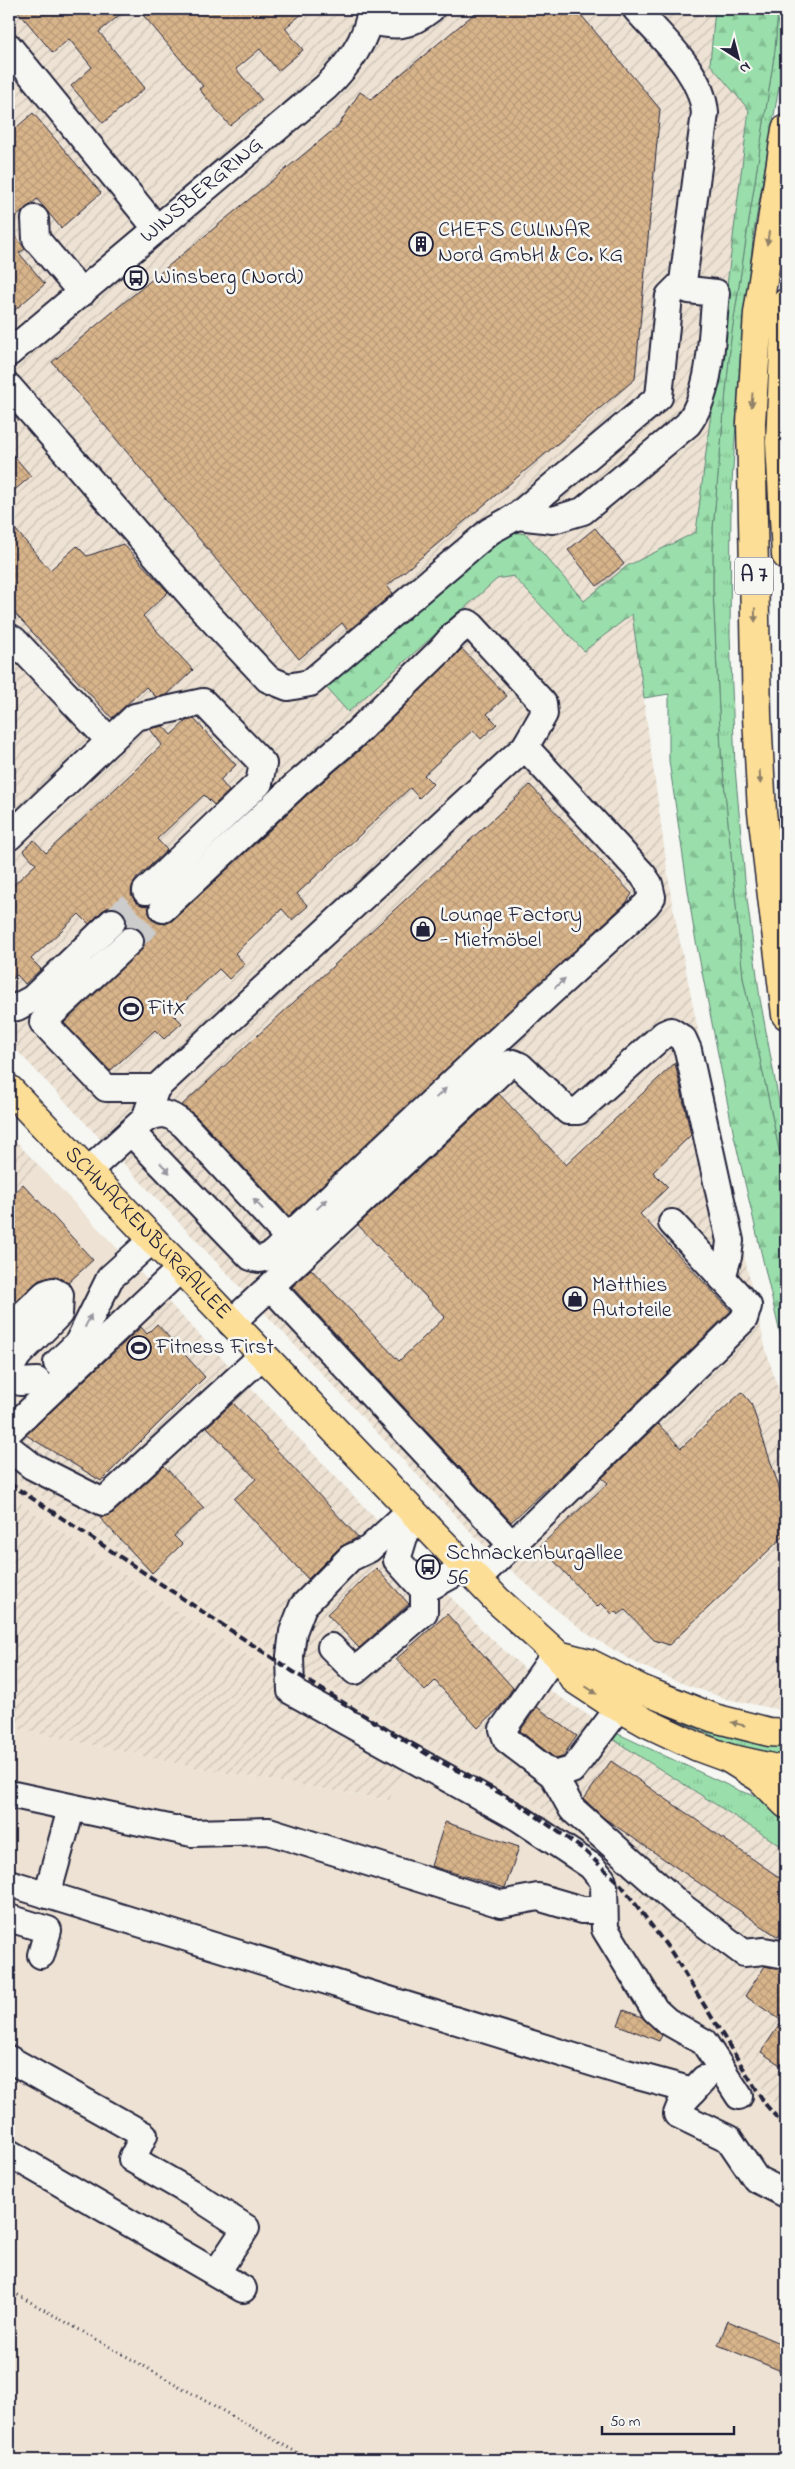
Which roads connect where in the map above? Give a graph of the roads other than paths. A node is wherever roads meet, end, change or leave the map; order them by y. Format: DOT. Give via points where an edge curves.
graph roads {
  1 [pos="431,9"];
  2 [pos="636,9"];
  3 [pos="370,15"];
  4 [pos="9,47"];
  5 [pos="786,129"];
  6 [pos="35,219"];
  7 [pos="156,229"];
  8 [pos="683,282"];
  9 [pos="82,292"];
  10 [pos="786,303"];
  11 [pos="12,345"];
  12 [pos="9,388"];
  13 [pos="517,516"];
  14 [pos="786,555"];
  15 [pos="9,637"];
  16 [pos="110,741"];
  17 [pos="525,747"];
  18 [pos="9,837"];
  19 [pos="146,890"];
  20 [pos="164,909"];
  21 [pos="112,922"];
  22 [pos="130,941"];
  23 [pos="9,1008"];
  24 [pos="786,1015"];
  25 [pos="156,1088"];
  26 [pos="9,1089"];
  27 [pos="138,1125"];
  28 [pos="88,1171"];
  29 [pos="672,1223"];
  30 [pos="287,1238"];
  31 [pos="152,1240"];
  32 [pos="180,1269"];
  33 [pos="722,1278"];
  34 [pos="271,1287"];
  35 [pos="231,1323"];
  36 [pos="9,1328"];
  37 [pos="263,1355"];
  38 [pos="14,1360"];
  39 [pos="37,1381"];
  40 [pos="9,1408"];
  41 [pos="9,1431"];
  42 [pos="9,1448"];
  43 [pos="413,1512"];
  44 [pos="512,1545"];
  45 [pos="471,1573"];
  46 [pos="424,1590"];
  47 [pos="331,1647"];
  48 [pos="557,1654"];
  49 [pos="619,1708"];
  50 [pos="786,1733"];
  51 [pos="728,1758"];
  52 [pos="786,1771"];
  53 [pos="554,1775"];
  54 [pos="9,1794"];
  55 [pos="786,1804"];
  56 [pos="71,1809"];
  57 [pos="9,1883"];
  58 [pos="47,1895"];
  59 [pos="604,1910"];
  60 [pos="9,1918"];
  61 [pos="41,1955"];
  62 [pos="786,1955"];
  63 [pos="9,2059"];
  64 [pos="718,2064"];
  65 [pos="693,2091"];
  66 [pos="740,2096"];
  67 [pos="9,2153"];
  68 [pos="786,2194"];
  69 [pos="217,2272"];
  70 [pos="243,2289"];
  1 -- 3 [label="street" via="415,21 395,26"];
  2 -- 8 [label="street" via="693,76 704,101"];
  3 -- 7 [label="street, WINSBERGRING" via="354,54 326,88"];
  4 -- 7 [label="street"];
  5 -- 24 [label="main road, A 7, one-way" via="758,313 751,423 757,716 762,802"];
  6 -- 9 [label="street" via="36,239"];
  7 -- 9 [label="street, WINSBERGRING"];
  8 -- 13 [label="street" via="669,296 659,397"];
  8 -- 13 [label="street" via="690,290 716,293 705,387 688,424 582,510 553,520"];
  9 -- 11 [label="street, WINSBERGRING"];
  10 -- 14 [label="main road, A 7" via="780,442"];
  12 -- 13 [label="street" via="207,614 268,679 281,686 296,687 310,683 490,532"];
  15 -- 16 [label="street"];
  16 -- 18 [label="street"];
  16 -- 19 [label="street" via="135,717 203,702 263,764 259,783"];
  17 -- 20 [label="street" via="544,714 543,703 468,623 352,737"];
  17 -- 25 [label="street"];
  30 -- 17 [label="street, one-way" via="652,897 649,884 631,862"];
  21 -- 23 [label="street" via="32,998"];
  22 -- 25 [label="street" via="43,1022 106,1088"];
  25 -- 27 [label="street"];
  26 -- 28 [label="main road, SCHNACKENBURGALLEE"];
  27 -- 28 [label="street"];
  30 -- 27 [label="street, one-way" via="176,1118 158,1113"];
  27 -- 30 [label="street, one-way" via="251,1257 264,1260"];
  28 -- 31 [label="main road, SCHNACKENBURGALLEE"];
  29 -- 33 [label="street"];
  31 -- 32 [label="main road, SCHNACKENBURGALLEE"];
  39 -- 31 [label="street, one-way" via="78,1343 110,1278"];
  32 -- 35 [label="main road, SCHNACKENBURGALLEE"];
  32 -- 41 [label="street"];
  33 -- 34 [label="street" via="730,1241 688,1050 683,1039 671,1031 572,1113 520,1066 509,1064"];
  33 -- 44 [label="street" via="748,1306 744,1319"];
  34 -- 35 [label="street"];
  34 -- 44 [label="street"];
  35 -- 37 [label="main road, SCHNACKENBURGALLEE"];
  36 -- 38 [label="street" via="45,1294 53,1291 60,1295 59,1314"];
  37 -- 42 [label="street" via="104,1502 32,1466"];
  37 -- 43 [label="main road, SCHNACKENBURGALLEE"];
  38 -- 39 [label="street" via="11,1367 13,1375 20,1382"];
  39 -- 40 [label="street"];
  43 -- 45 [label="main road, SCHNACKENBURGALLEE"];
  43 -- 46 [label="street" via="397,1560"];
  43 -- 59 [label="street" via="369,1549 350,1558 304,1606 293,1632 291,1691 519,1818 591,1866 602,1879"];
  44 -- 45 [label="street"];
  45 -- 46 [label="street"];
  45 -- 48 [label="main road, SCHNACKENBURGALLEE"];
  46 -- 47 [label="street" via="424,1612 355,1671"];
  48 -- 49 [label="main road, SCHNACKENBURGALLEE, one-way" via="574,1680"];
  50 -- 48 [label="main road, SCHNACKENBURGALLEE, one-way" via="714,1718 643,1690 589,1663"];
  48 -- 53 [label="street" via="503,1729 507,1740"];
  49 -- 51 [label="main road, SCHNACKENBURGALLEE" via="698,1747"];
  49 -- 53 [label="street" via="572,1770"];
  51 -- 52 [label="main road, SCHNACKENBURGALLEE"];
  51 -- 55 [label="main road" via="760,1778"];
  53 -- 62 [label="street" via="572,1808 681,1906 744,1953 764,1951"];
  54 -- 56 [label="street"];
  56 -- 58 [label="street"];
  56 -- 59 [label="street" via="192,1833 269,1831 501,1904 538,1897 582,1910"];
  57 -- 58 [label="street"];
  58 -- 65 [label="street"];
  59 -- 64 [label="street" via="605,1929 655,2010 667,2021 704,2042"];
  60 -- 61 [label="street" via="48,1930"];
  63 -- 69 [label="street" via="144,2135 132,2159 246,2228"];
  64 -- 65 [label="street"];
  64 -- 66 [label="street"];
  65 -- 68 [label="street" via="677,2114 730,2139 756,2179"];
  67 -- 69 [label="street"];
  69 -- 70 [label="street"];
}
